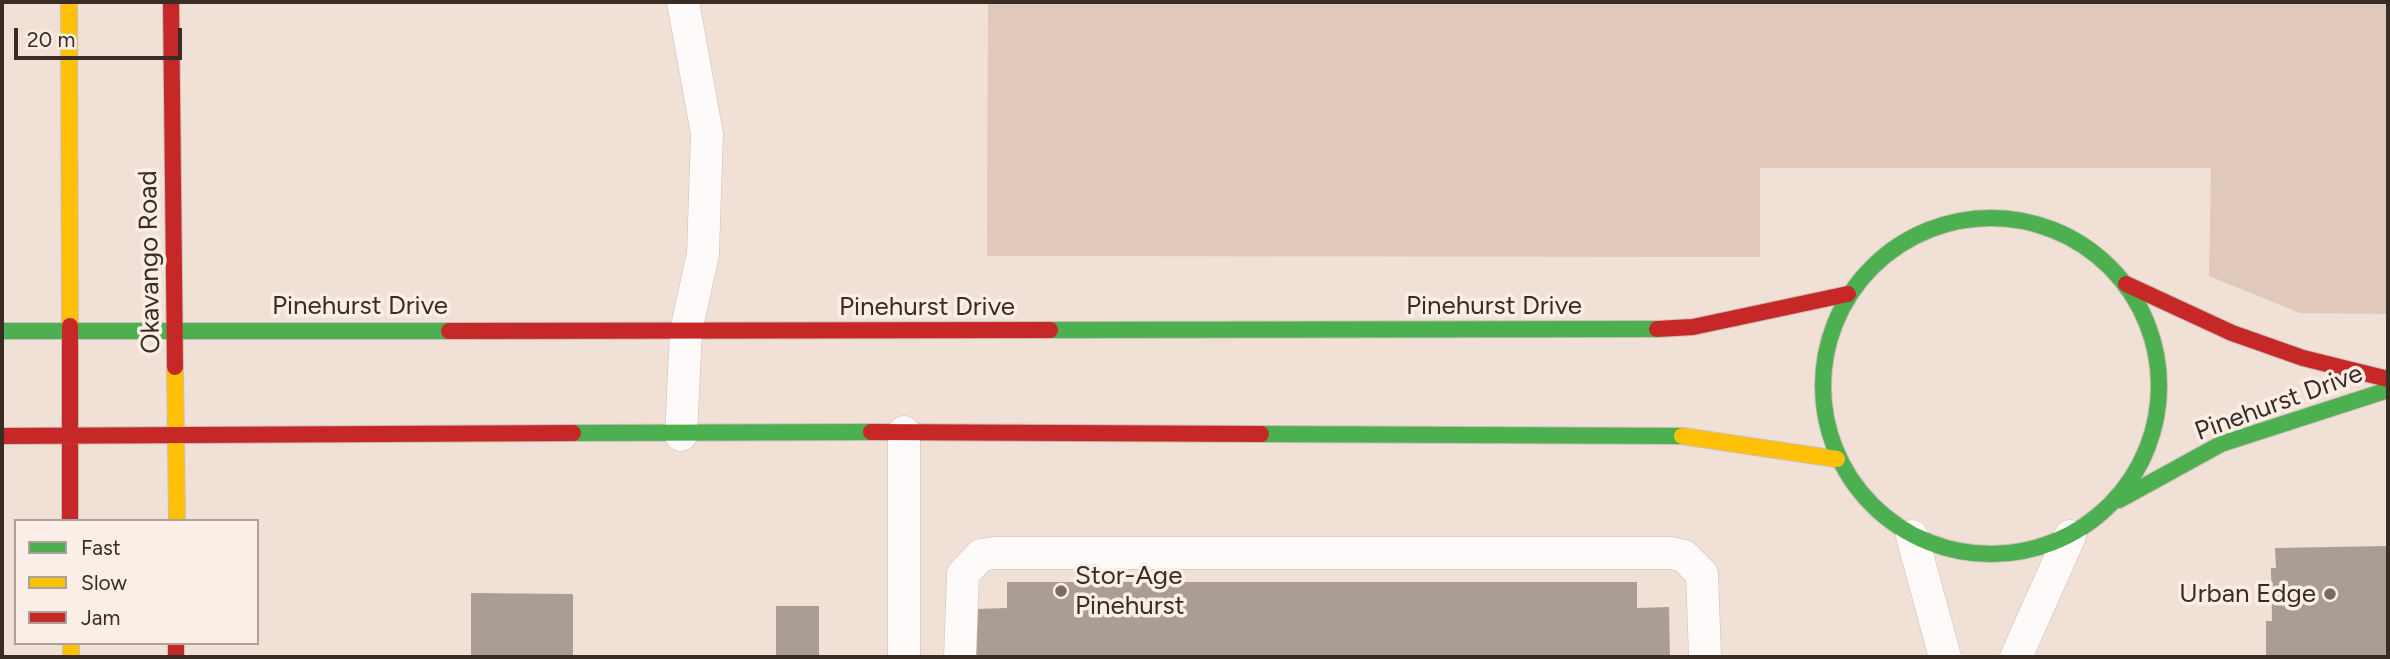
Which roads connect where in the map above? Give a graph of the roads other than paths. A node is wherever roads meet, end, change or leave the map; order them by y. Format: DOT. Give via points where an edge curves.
graph roads {
  1 [pos="69,2"];
  2 [pos="171,2"];
  3 [pos="682,2"];
  4 [pos="2126,284"];
  5 [pos="1848,293"];
  6 [pos="2,331"];
  7 [pos="175,331"];
  8 [pos="686,331"];
  9 [pos="71,332"];
  10 [pos="2388,379"];
  11 [pos="2388,390"];
  12 [pos="904,432"];
  13 [pos="71,435"];
  14 [pos="176,435"];
  15 [pos="681,435"];
  16 [pos="2,436"];
  17 [pos="1838,459"];
  18 [pos="2113,503"];
  19 [pos="70,519"];
  20 [pos="177,519"];
  21 [pos="1912,536"];
  22 [pos="2070,536"];
  23 [pos="904,657"];
  24 [pos="960,657"];
  25 [pos="1705,657"];
  26 [pos="1945,657"];
  27 [pos="2016,657"];
  1 -- 9 [label="street"];
  2 -- 7 [label="street, Okavango Road"];
  3 -- 8 [label="lane" via="706,134 703,254"];
  4 -- 5 [label="street" via="2088,247 2039,223 1985,217 1931,227 1885,254"];
  4 -- 10 [label="street, Pinehurst Drive" via="2232,333 2303,358"];
  4 -- 18 [label="street" via="2154,337 2160,396 2147,454"];
  5 -- 8 [label="street, Pinehurst Drive" via="1693,327 1644,330"];
  5 -- 17 [label="street" via="1825,346 1822,404"];
  6 -- 9 [label="street, Pinehurst Drive"];
  7 -- 8 [label="street, Pinehurst Drive"];
  7 -- 9 [label="street, Pinehurst Drive"];
  7 -- 14 [label="street, Okavango Road"];
  8 -- 15 [label="lane"];
  9 -- 13 [label="street"];
  11 -- 18 [label="street, Pinehurst Drive" via="2221,444"];
  12 -- 15 [label="street"];
  12 -- 17 [label="street" via="1682,436"];
  12 -- 23 [label="lane"];
  13 -- 14 [label="street"];
  13 -- 16 [label="street"];
  13 -- 19 [label="street"];
  14 -- 15 [label="street"];
  14 -- 20 [label="street, Okavango Road"];
  17 -- 21 [label="street" via="1868,503"];
  18 -- 22 [label="street"];
  21 -- 22 [label="street" via="1963,553 2018,553"];
  21 -- 26 [label="lane"];
  22 -- 27 [label="lane"];
  24 -- 25 [label="lane" via="963,574 981,555 994,553 1671,553 1684,556 1702,574"];
}
